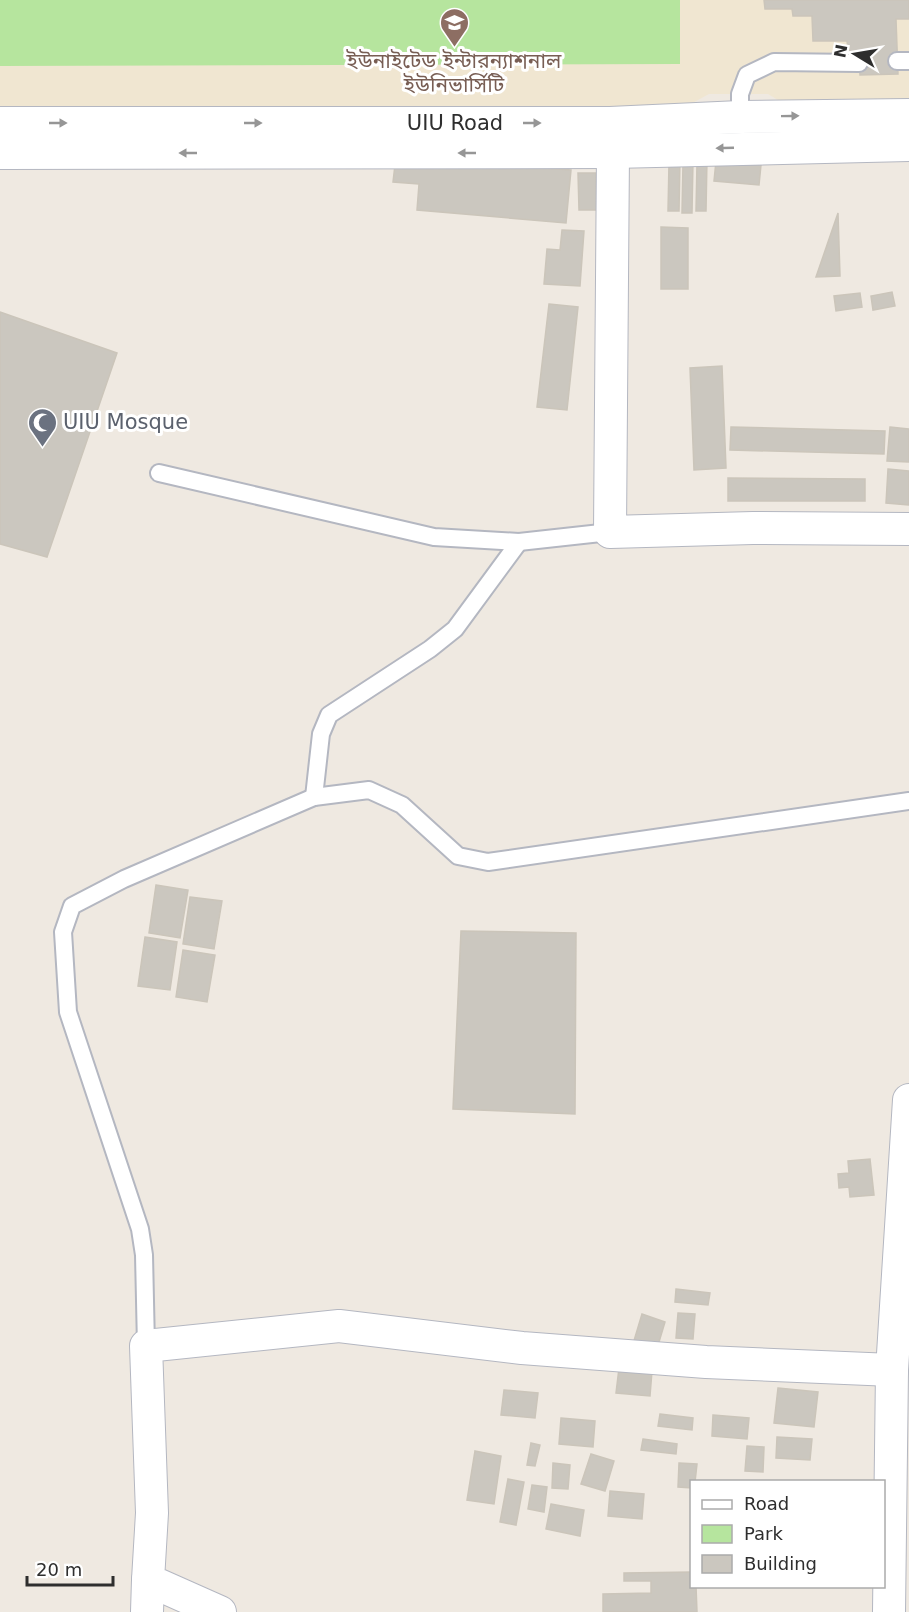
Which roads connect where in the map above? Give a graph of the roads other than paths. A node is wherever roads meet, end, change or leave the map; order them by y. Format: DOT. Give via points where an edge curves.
graph roads {
  1 [pos="859,63"];
  2 [pos="909,115"];
  3 [pos="740,117"];
  4 [pos="0,123"];
  5 [pos="112,138"];
  6 [pos="909,145"];
  7 [pos="613,152"];
  8 [pos="0,153"];
  9 [pos="159,473"];
  10 [pos="909,529"];
  11 [pos="610,532"];
  12 [pos="519,542"];
  13 [pos="314,797"];
  14 [pos="909,801"];
  15 [pos="909,1100"];
  16 [pos="906,1184"];
  17 [pos="146,1346"];
  18 [pos="892,1370"];
  19 [pos="899,1479"];
  20 [pos="148,1580"];
  21 [pos="147,1612"];
  22 [pos="220,1612"];
  23 [pos="889,1612"];
  1 -- 3 [label="lane" via="774,62 747,75 740,94"];
  3 -- 2 [label="street, UIU Road, one-way"];
  5 -- 3 [label="street, UIU Road, one-way"];
  4 -- 5 [label="street, UIU Road, one-way"];
  7 -- 5 [label="street, UIU Road, one-way"];
  5 -- 8 [label="street, UIU Road"];
  6 -- 7 [label="street, UIU Road, one-way"];
  7 -- 11 [label="street"];
  9 -- 12 [label="lane" via="434,537"];
  10 -- 11 [label="street"];
  11 -- 12 [label="lane"];
  12 -- 13 [label="lane" via="455,629 329,715 321,734"];
  13 -- 14 [label="lane" via="369,790 402,805 458,856 488,862"];
  13 -- 17 [label="lane" via="124,879 72,906 63,932 68,1012 140,1229"];
  15 -- 16 [label="street"];
  16 -- 18 [label="street"];
  17 -- 18 [label="street" via="339,1326 522,1348 705,1362"];
  17 -- 20 [label="street" via="152,1513"];
  18 -- 19 [label="street"];
  19 -- 23 [label="street"];
  20 -- 21 [label="street"];
  20 -- 22 [label="street"];
}
